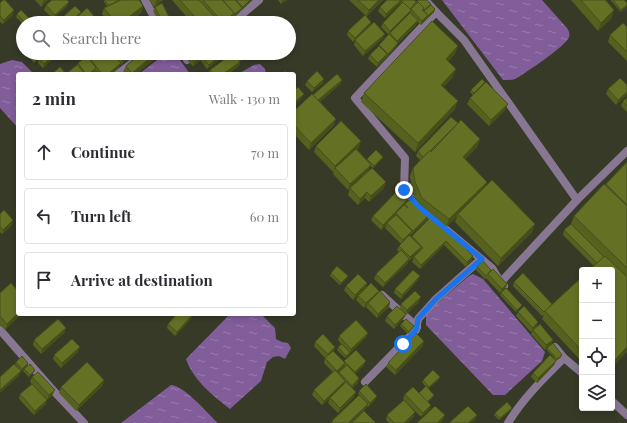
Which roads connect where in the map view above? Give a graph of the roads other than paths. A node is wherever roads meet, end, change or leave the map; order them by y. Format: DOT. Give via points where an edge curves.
graph roads {
  1 [pos="146,0"];
  2 [pos="259,0"];
  3 [pos="425,0"];
  4 [pos="436,12"];
  5 [pos="154,16"];
  6 [pos="240,16"];
  7 [pos="136,60"];
  8 [pos="121,72"];
  9 [pos="627,151"];
  10 [pos="576,200"];
  11 [pos="482,259"];
  12 [pos="500,282"];
  13 [pos="510,294"];
  14 [pos="382,295"];
  15 [pos="417,327"];
  16 [pos="0,330"];
  17 [pos="549,340"];
  18 [pos="564,358"];
  19 [pos="579,370"];
  20 [pos="365,382"];
  21 [pos="615,404"];
  22 [pos="627,415"];
  23 [pos="84,423"];
  24 [pos="508,423"];
  1 -- 5 [label="street"];
  2 -- 6 [label="street"];
  3 -- 4 [label="street"];
  4 -- 10 [label="street" via="464,40"];
  4 -- 11 [label="street" via="355,98 405,158 404,190 418,206"];
  7 -- 8 [label="street"];
  9 -- 10 [label="street"];
  10 -- 12 [label="street"];
  11 -- 12 [label="street" via="492,268"];
  11 -- 15 [label="street" via="436,299 418,319"];
  12 -- 13 [label="street"];
  14 -- 15 [label="street"];
  15 -- 20 [label="street"];
  16 -- 23 [label="street"];
  17 -- 18 [label="street"];
  18 -- 19 [label="street"];
  18 -- 24 [label="street" via="536,386"];
  21 -- 22 [label="street"];
}
